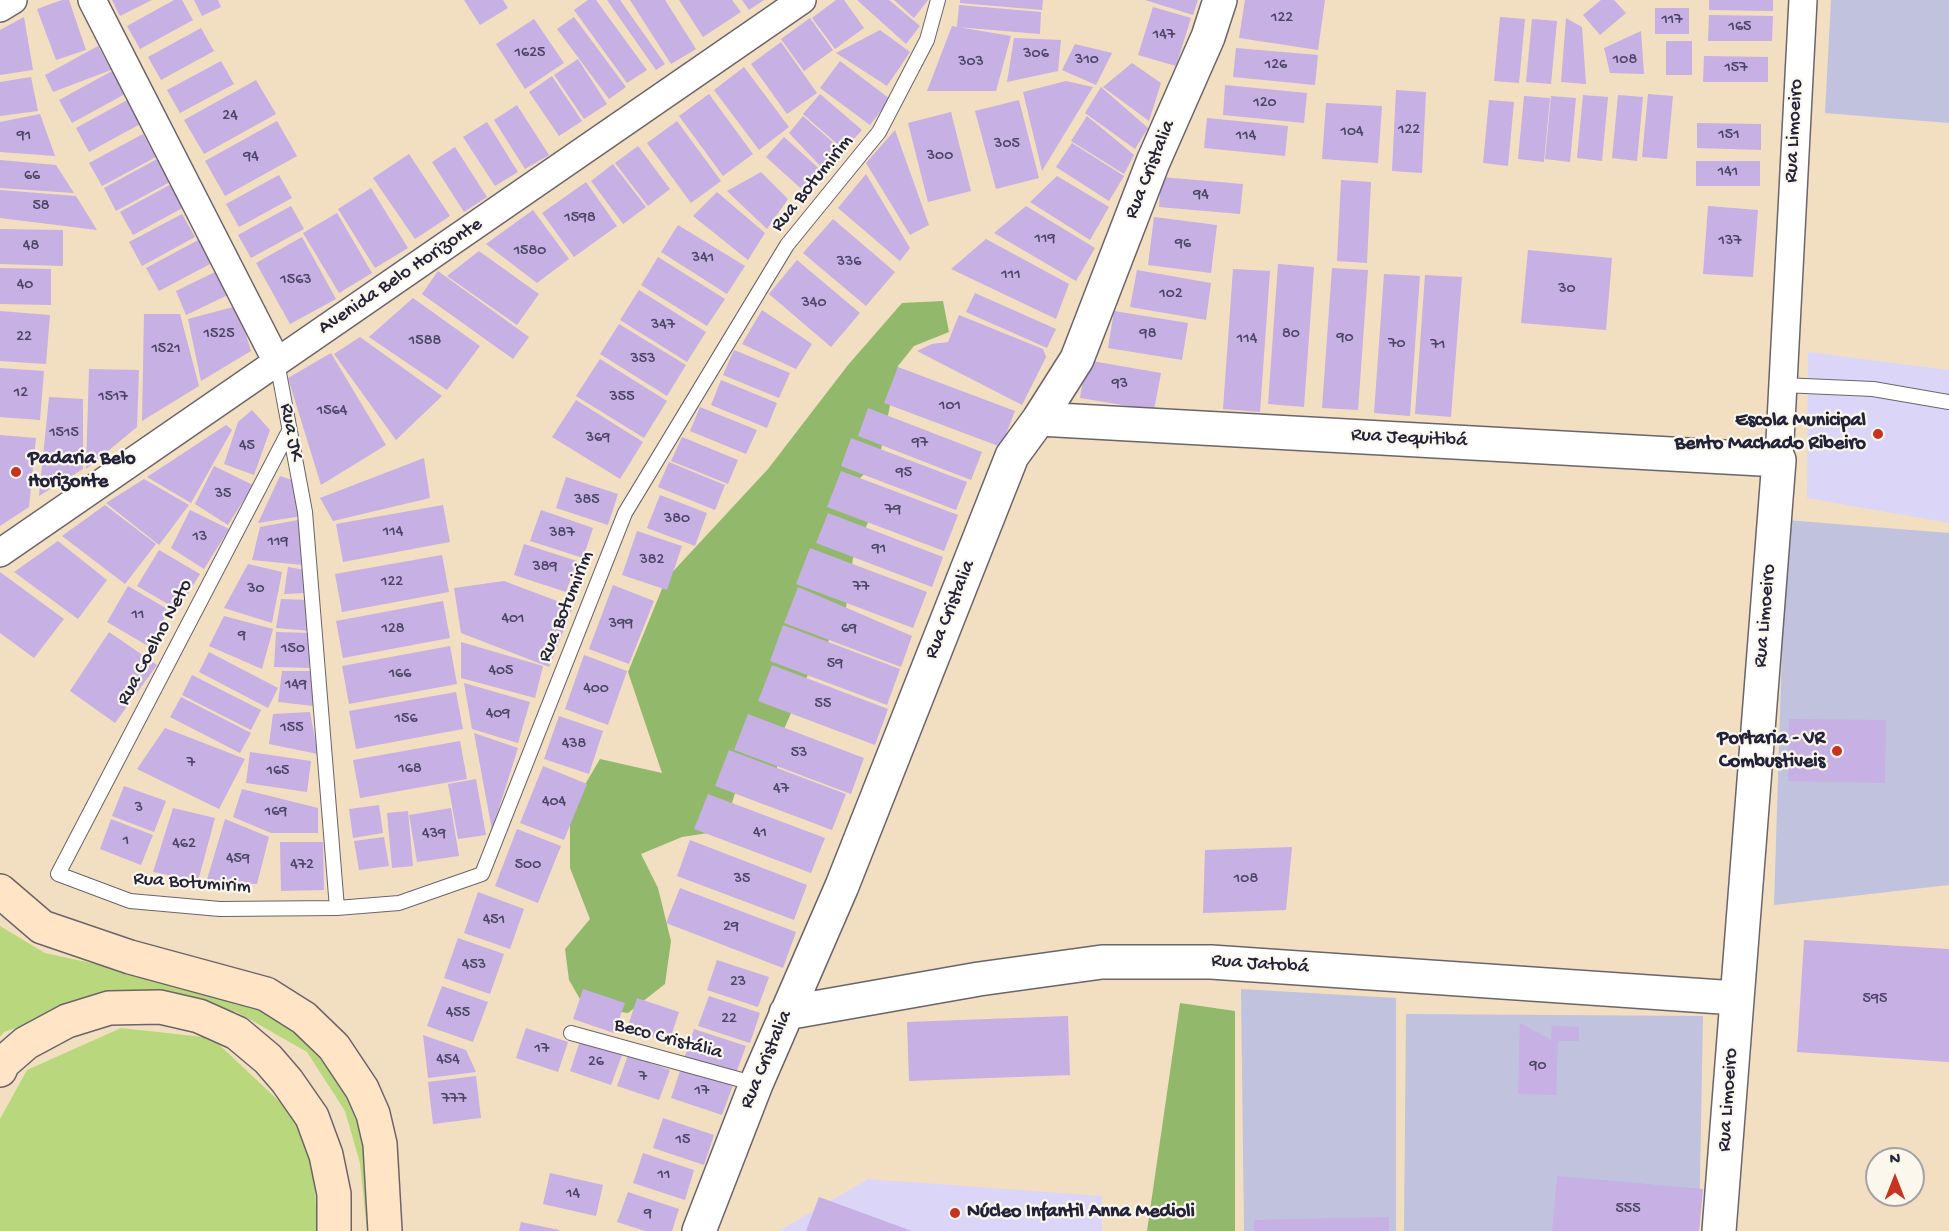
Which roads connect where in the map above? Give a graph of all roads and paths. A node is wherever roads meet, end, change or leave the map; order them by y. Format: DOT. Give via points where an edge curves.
graph roads {
  1 [pos="13,0"];
  2 [pos="92,0"];
  3 [pos="802,0"];
  4 [pos="938,0"];
  5 [pos="1220,0"];
  6 [pos="1803,0"];
  7 [pos="0,8"];
  8 [pos="277,362"];
  9 [pos="1782,385"];
  10 [pos="1949,402"];
  11 [pos="1040,419"];
  12 [pos="289,431"];
  13 [pos="1779,460"];
  14 [pos="0,553"];
  15 [pos="58,874"];
  16 [pos="0,891"];
  17 [pos="336,908"];
  18 [pos="1736,998"];
  19 [pos="786,1013"];
  20 [pos="571,1033"];
  21 [pos="0,1070"];
  22 [pos="756,1084"];
  23 [pos="334,1231"];
  24 [pos="385,1231"];
  25 [pos="699,1231"];
  26 [pos="1719,1231"];
  1 -- 7 [label="street"];
  2 -- 8 [label="street, Rua JK"];
  3 -- 8 [label="street, Avenida Belo Horizonte"];
  4 -- 17 [label="lane, Rua Botumirim" via="927,40 879,132 788,245 625,513 482,874 399,903"];
  5 -- 11 [label="street, Rua Cristalia" via="1077,359"];
  6 -- 9 [label="street, Rua Limoeiro"];
  8 -- 12 [label="lane, Rua JK"];
  8 -- 14 [label="street, Avenida Belo Horizonte"];
  9 -- 10 [label="lane" via="1873,389"];
  9 -- 13 [label="street, Rua Limoeiro"];
  11 -- 13 [label="street, Rua Jequitibá"];
  11 -- 19 [label="street, Rua Cristalia" via="1012,456 842,886"];
  12 -- 15 [label="lane, Rua Coelho Neto"];
  12 -- 17 [label="lane, Rua JK" via="305,512"];
  13 -- 18 [label="street, Rua Limoeiro"];
  15 -- 17 [label="lane, Rua Botumirim" via="130,901 220,909"];
  16 -- 24 [label="main road" via="42,927 130,957 266,994 304,1018 334,1047 362,1089 373,1114 380,1144"];
  18 -- 19 [label="street, Rua Jatobá" via="1211,962 1102,962"];
  18 -- 26 [label="street, Rua Limoeiro"];
  19 -- 22 [label="street, Rua Cristalia"];
  20 -- 22 [label="lane, Beco Cristália"];
  21 -- 23 [label="main road" via="26,1043 67,1021 109,1008 160,1006 237,1033 275,1066 312,1118 326,1155 334,1194"];
  22 -- 25 [label="street, Rua Cristalia"];
}
